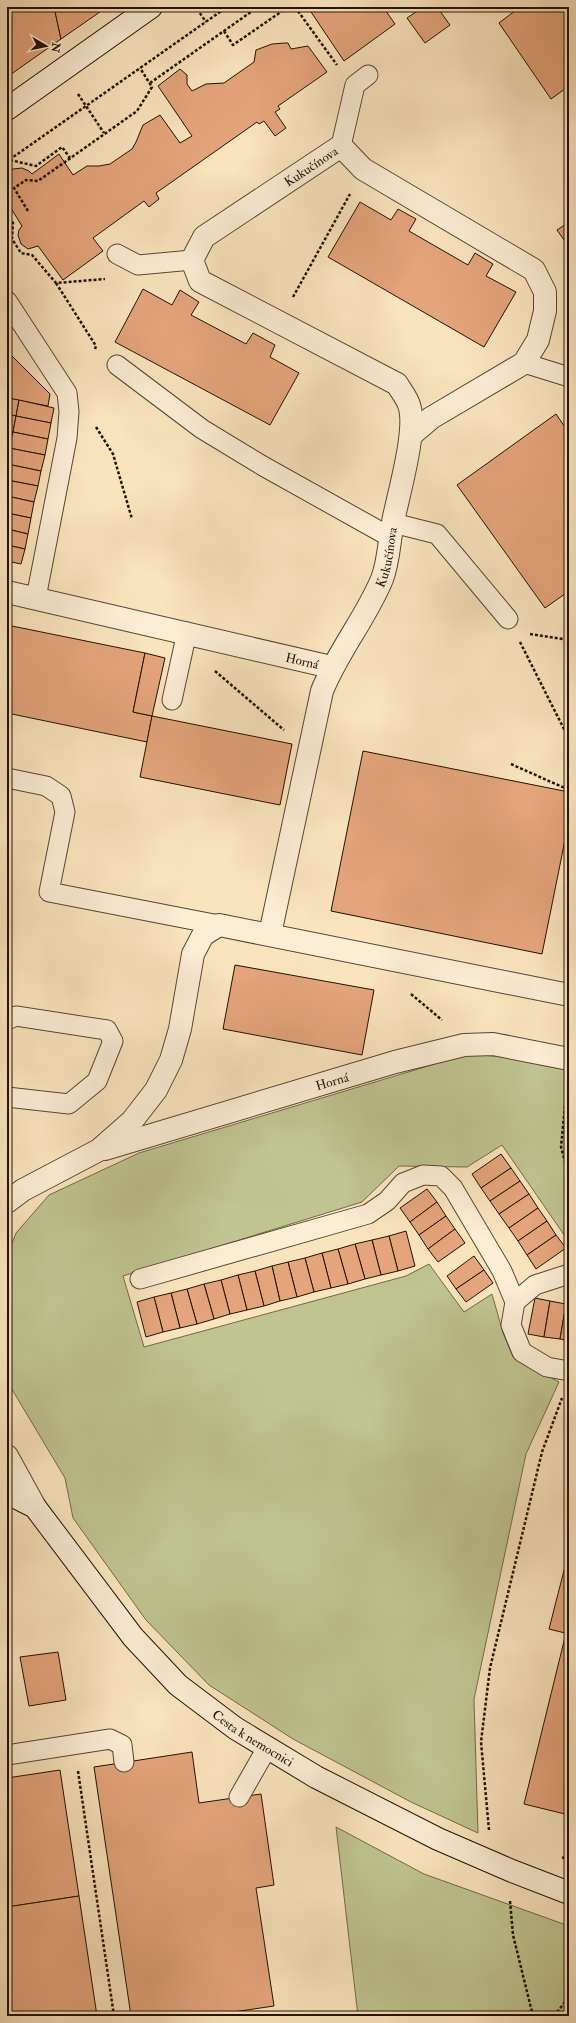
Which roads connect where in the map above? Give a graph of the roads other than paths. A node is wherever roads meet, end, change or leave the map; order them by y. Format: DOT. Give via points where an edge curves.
graph roads {
  1 [pos="151,7"];
  2 [pos="368,75"];
  3 [pos="7,109"];
  4 [pos="341,146"];
  5 [pos="117,254"];
  6 [pos="192,260"];
  7 [pos="7,301"];
  8 [pos="524,363"];
  9 [pos="117,365"];
  10 [pos="569,377"];
  11 [pos="411,435"];
  12 [pos="392,530"];
  13 [pos="7,592"];
  14 [pos="36,598"];
  15 [pos="508,619"];
  16 [pos="187,632"];
  17 [pos="331,668"];
  18 [pos="172,700"];
  19 [pos="7,778"];
  20 [pos="219,925"];
  21 [pos="270,934"];
  22 [pos="569,995"];
  23 [pos="7,1020"];
  24 [pos="569,1059"];
  25 [pos="7,1097"];
  26 [pos="99,1150"];
  27 [pos="7,1202"];
  28 [pos="569,1274"];
  29 [pos="140,1278"];
  30 [pos="515,1302"];
  31 [pos="569,1371"];
  32 [pos="7,1456"];
  33 [pos="7,1493"];
  34 [pos="35,1507"];
  35 [pos="267,1748"];
  36 [pos="7,1756"];
  37 [pos="124,1762"];
  38 [pos="239,1797"];
  39 [pos="569,1893"];
  1 -- 3 [label="street"];
  2 -- 4 [label="lane" via="355,85"];
  4 -- 6 [label="street, Kukučínova" via="204,237"];
  4 -- 8 [label="street, Kukučínova" via="363,170 534,270 545,292 545,311 538,340"];
  5 -- 6 [label="lane" via="138,265"];
  6 -- 11 [label="street, Kukučínova" via="200,281 397,384 410,406"];
  7 -- 14 [label="lane" via="67,393 67,438"];
  8 -- 10 [label="lane"];
  8 -- 11 [label="street, Kukučínova" via="431,418"];
  9 -- 12 [label="lane" via="202,429 263,466"];
  11 -- 12 [label="street, Kukučínova"];
  12 -- 15 [label="lane" via="437,534"];
  12 -- 17 [label="street, Kukučínova" via="382,578 372,601"];
  13 -- 14 [label="street, Horná"];
  14 -- 16 [label="street, Horná"];
  16 -- 17 [label="street, Horná"];
  16 -- 18 [label="lane"];
  17 -- 21 [label="street, Horná" via="322,691 308,752"];
  19 -- 20 [label="lane" via="46,786 61,796 65,812 49,892"];
  20 -- 21 [label="street"];
  20 -- 26 [label="street, Horná" via="203,935 193,954 180,1029 170,1060 156,1090 132,1121"];
  21 -- 22 [label="street"];
  23 -- 25 [label="lane" via="16,1016 107,1030 113,1041 98,1081 69,1104"];
  24 -- 26 [label="street, Horná" via="498,1044 469,1044 395,1062"];
  26 -- 27 [label="street, Horná" via="23,1190"];
  28 -- 30 [label="lane" via="535,1285"];
  29 -- 30 [label="lane" via="368,1214 387,1201 403,1183 423,1175 441,1176 453,1188 498,1264"];
  30 -- 31 [label="lane" via="511,1325 522,1352 547,1367"];
  32 -- 34 [label="street"];
  33 -- 34 [label="street, Cesta k nemocnici"];
  34 -- 35 [label="street, Cesta k nemocnici" via="133,1637 178,1685 235,1728"];
  35 -- 38 [label="lane"];
  35 -- 39 [label="street, Cesta k nemocnici" via="336,1787 438,1839"];
  36 -- 37 [label="lane" via="110,1739 122,1745"];
}
